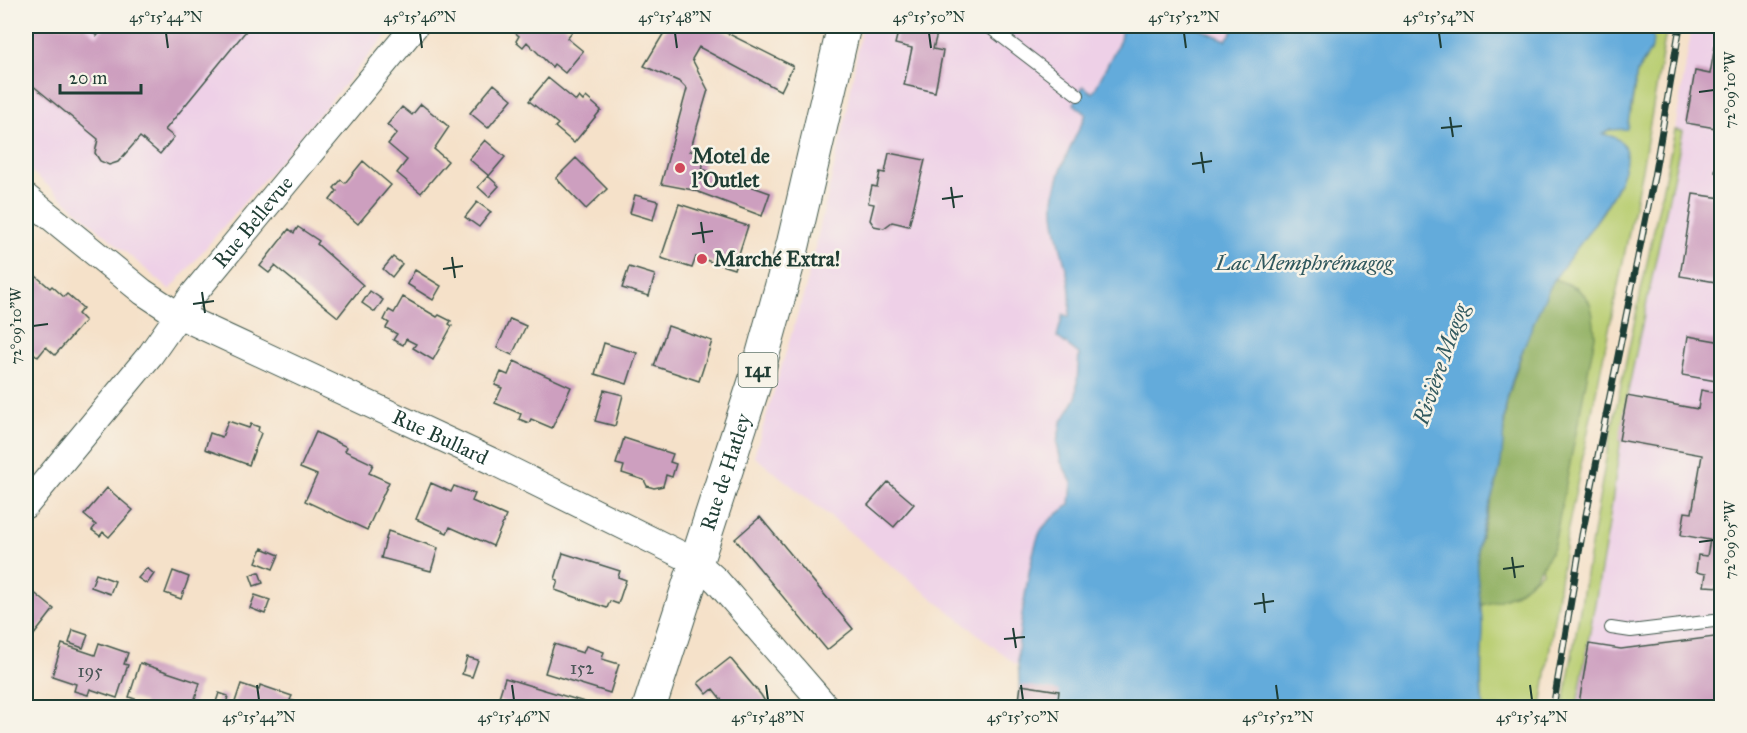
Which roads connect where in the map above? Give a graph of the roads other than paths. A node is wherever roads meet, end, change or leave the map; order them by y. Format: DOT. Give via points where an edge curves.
graph roads {
  1 [pos="415,26"];
  2 [pos="844,26"];
  3 [pos="988,26"];
  4 [pos="1078,95"];
  5 [pos="26,197"];
  6 [pos="178,315"];
  7 [pos="26,505"];
  8 [pos="696,562"];
  9 [pos="1722,620"];
  10 [pos="1611,628"];
  11 [pos="649,708"];
  12 [pos="826,708"];
  1 -- 6 [label="street, Rue Bellevue"];
  2 -- 8 [label="main road, Rue de Hatley / 141" via="793,245 757,375"];
  3 -- 4 [label="lane"];
  5 -- 6 [label="street, Rue Bullard" via="143,292"];
  6 -- 7 [label="street, Rue Bellevue" via="151,354"];
  6 -- 8 [label="street, Rue Bullard" via="496,463"];
  8 -- 11 [label="main road, Rue de Hatley / 141"];
  8 -- 12 [label="street, Rue Bullard" via="717,581"];
  9 -- 10 [label="lane" via="1631,631"];
}
